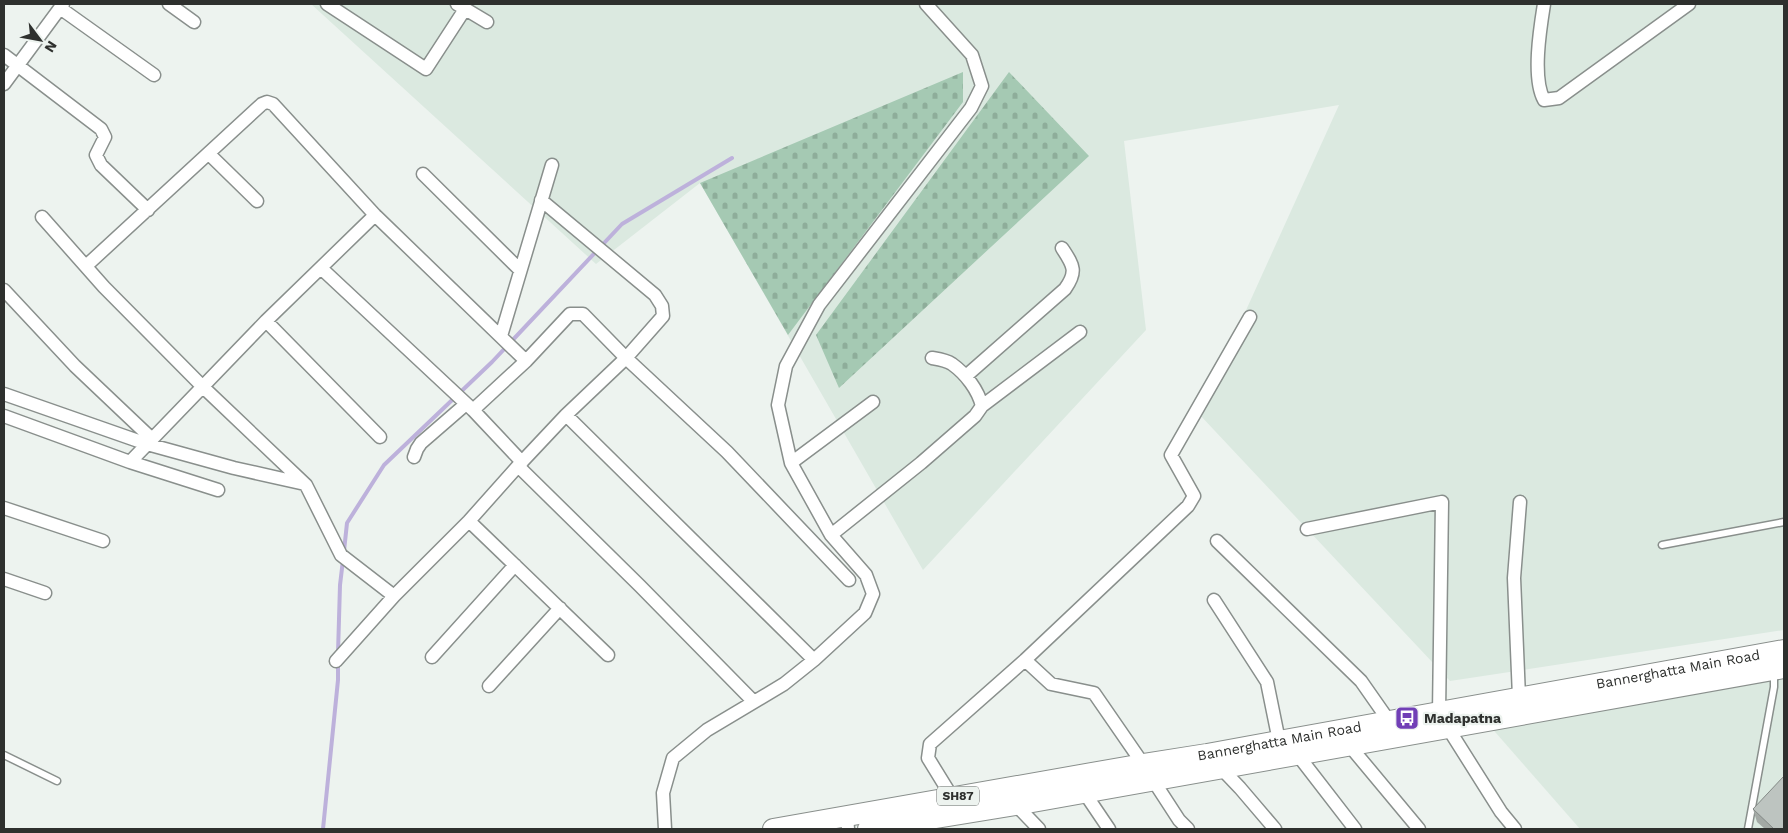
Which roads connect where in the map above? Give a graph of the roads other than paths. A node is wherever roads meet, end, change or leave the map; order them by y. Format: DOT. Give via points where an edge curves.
graph roads {
  1 [pos="169,4"];
  2 [pos="327,4"];
  3 [pos="926,4"];
  4 [pos="1544,4"];
  5 [pos="1689,4"];
  6 [pos="61,6"];
  7 [pos="461,6"];
  8 [pos="194,22"];
  9 [pos="487,22"];
  10 [pos="4,55"];
  11 [pos="18,65"];
  12 [pos="154,75"];
  13 [pos="4,84"];
  14 [pos="209,154"];
  15 [pos="552,166"];
  16 [pos="422,174"];
  17 [pos="541,200"];
  18 [pos="257,201"];
  19 [pos="148,210"];
  20 [pos="375,215"];
  21 [pos="42,217"];
  22 [pos="1062,248"];
  23 [pos="86,266"];
  24 [pos="322,268"];
  25 [pos="520,270"];
  26 [pos="4,290"];
  27 [pos="1250,317"];
  28 [pos="266,321"];
  29 [pos="1080,332"];
  30 [pos="501,336"];
  31 [pos="626,358"];
  32 [pos="932,358"];
  33 [pos="526,361"];
  34 [pos="966,376"];
  35 [pos="202,386"];
  36 [pos="4,394"];
  37 [pos="872,402"];
  38 [pos="982,406"];
  39 [pos="470,407"];
  40 [pos="566,415"];
  41 [pos="4,416"];
  42 [pos="380,437"];
  43 [pos="150,442"];
  44 [pos="414,457"];
  45 [pos="130,462"];
  46 [pos="791,463"];
  47 [pos="520,464"];
  48 [pos="306,484"];
  49 [pos="218,490"];
  50 [pos="1520,502"];
  51 [pos="4,508"];
  52 [pos="469,521"];
  53 [pos="1784,522"];
  54 [pos="1307,529"];
  55 [pos="831,535"];
  56 [pos="103,541"];
  57 [pos="1217,541"];
  58 [pos="1662,545"];
  59 [pos="515,565"];
  60 [pos="4,580"];
  61 [pos="849,580"];
  62 [pos="45,593"];
  63 [pos="394,596"];
  64 [pos="1214,600"];
  65 [pos="560,608"];
  66 [pos="1784,650"];
  67 [pos="608,655"];
  68 [pos="432,657"];
  69 [pos="814,660"];
  70 [pos="1025,660"];
  71 [pos="336,661"];
  72 [pos="1779,669"];
  73 [pos="489,686"];
  74 [pos="1519,697"];
  75 [pos="754,701"];
  76 [pos="1443,720"];
  77 [pos="1389,721"];
  78 [pos="1279,741"];
  79 [pos="1349,745"];
  80 [pos="1297,754"];
  81 [pos="4,755"];
  82 [pos="1220,768"];
  83 [pos="1148,772"];
  84 [pos="57,781"];
  85 [pos="1084,792"];
  86 [pos="952,798"];
  87 [pos="1016,804"];
  88 [pos="848,823"];
  89 [pos="919,825"];
  90 [pos="665,829"];
  91 [pos="773,829"];
  92 [pos="868,829"];
  93 [pos="1039,829"];
  94 [pos="1110,829"];
  95 [pos="1188,829"];
  96 [pos="1275,829"];
  97 [pos="1355,829"];
  98 [pos="1419,829"];
  99 [pos="1515,829"];
  100 [pos="1748,829"];
  1 -- 8 [label="street"];
  2 -- 7 [label="street" via="426,69"];
  3 -- 46 [label="street" via="972,55 982,86 971,108 819,305 786,366 778,405"];
  4 -- 5 [label="street" via="1538,42 1539,91 1544,100 1559,98"];
  6 -- 11 [label="street"];
  6 -- 12 [label="street"];
  7 -- 9 [label="street"];
  10 -- 11 [label="street"];
  11 -- 13 [label="street"];
  11 -- 19 [label="street" via="101,129 105,137 96,155 101,165"];
  14 -- 18 [label="street"];
  14 -- 19 [label="street"];
  14 -- 20 [label="street" via="268,102"];
  15 -- 17 [label="street"];
  16 -- 25 [label="street"];
  17 -- 25 [label="street"];
  17 -- 31 [label="street" via="655,295 662,306 663,316"];
  19 -- 23 [label="street"];
  20 -- 24 [label="street"];
  20 -- 30 [label="street"];
  21 -- 23 [label="street"];
  22 -- 34 [label="street" via="1073,265 1073,273 1065,289"];
  23 -- 35 [label="street"];
  24 -- 28 [label="street"];
  24 -- 39 [label="street"];
  25 -- 30 [label="street"];
  26 -- 43 [label="street"];
  27 -- 70 [label="street" via="1171,455 1194,496 1188,506"];
  28 -- 35 [label="street"];
  28 -- 42 [label="street"];
  29 -- 38 [label="street"];
  30 -- 33 [label="street"];
  31 -- 33 [label="street" via="583,314 570,314"];
  31 -- 40 [label="street"];
  31 -- 61 [label="street" via="727,452"];
  32 -- 34 [label="street" via="950,363"];
  33 -- 39 [label="street"];
  34 -- 38 [label="street" via="979,394"];
  35 -- 43 [label="street"];
  35 -- 48 [label="street"];
  36 -- 43 [label="street"];
  37 -- 46 [label="street"];
  38 -- 55 [label="street" via="975,416 921,463"];
  39 -- 44 [label="street" via="421,443"];
  39 -- 47 [label="street"];
  40 -- 47 [label="street"];
  40 -- 69 [label="street"];
  41 -- 45 [label="street"];
  43 -- 45 [label="street"];
  43 -- 48 [label="street" via="234,468"];
  45 -- 49 [label="street"];
  46 -- 55 [label="street"];
  47 -- 52 [label="street"];
  47 -- 75 [label="street"];
  48 -- 63 [label="street" via="342,555"];
  50 -- 74 [label="street" via="1514,578"];
  51 -- 56 [label="street"];
  52 -- 59 [label="street"];
  52 -- 63 [label="street"];
  53 -- 58 [label="lane"];
  54 -- 76 [label="street" via="1442,502"];
  55 -- 69 [label="street" via="866,575 873,594 865,613"];
  57 -- 77 [label="street" via="1362,681"];
  59 -- 65 [label="street"];
  59 -- 68 [label="street"];
  60 -- 62 [label="street"];
  63 -- 71 [label="street"];
  64 -- 78 [label="street" via="1267,682"];
  65 -- 67 [label="street"];
  65 -- 73 [label="street"];
  66 -- 74 [label="main road, Bannerghatta Main Road / SH87"];
  69 -- 75 [label="street" via="784,684"];
  70 -- 83 [label="street" via="1050,684 1094,693"];
  70 -- 86 [label="street" via="930,744 928,758"];
  72 -- 76 [label="main road"];
  72 -- 100 [label="lane"];
  74 -- 76 [label="main road, Bannerghatta Main Road / SH87"];
  75 -- 90 [label="street" via="707,730 674,758 663,793"];
  76 -- 77 [label="main road, Bannerghatta Main Road / SH87"];
  76 -- 79 [label="main road"];
  76 -- 99 [label="street"];
  77 -- 78 [label="main road, Bannerghatta Main Road / SH87"];
  78 -- 83 [label="main road, Bannerghatta Main Road / SH87"];
  79 -- 80 [label="main road"];
  79 -- 98 [label="street"];
  80 -- 82 [label="main road"];
  80 -- 97 [label="street"];
  81 -- 84 [label="lane"];
  82 -- 83 [label="main road"];
  82 -- 96 [label="street"];
  83 -- 85 [label="main road"];
  83 -- 86 [label="main road, Bannerghatta Main Road / SH87"];
  83 -- 95 [label="street"];
  85 -- 87 [label="main road"];
  85 -- 94 [label="street"];
  86 -- 88 [label="main road, Bannerghatta Main Road / SH87"];
  87 -- 89 [label="main road"];
  87 -- 93 [label="street"];
  88 -- 91 [label="main road, Bannerghatta Main Road / SH87"];
  89 -- 92 [label="main road"];
}
